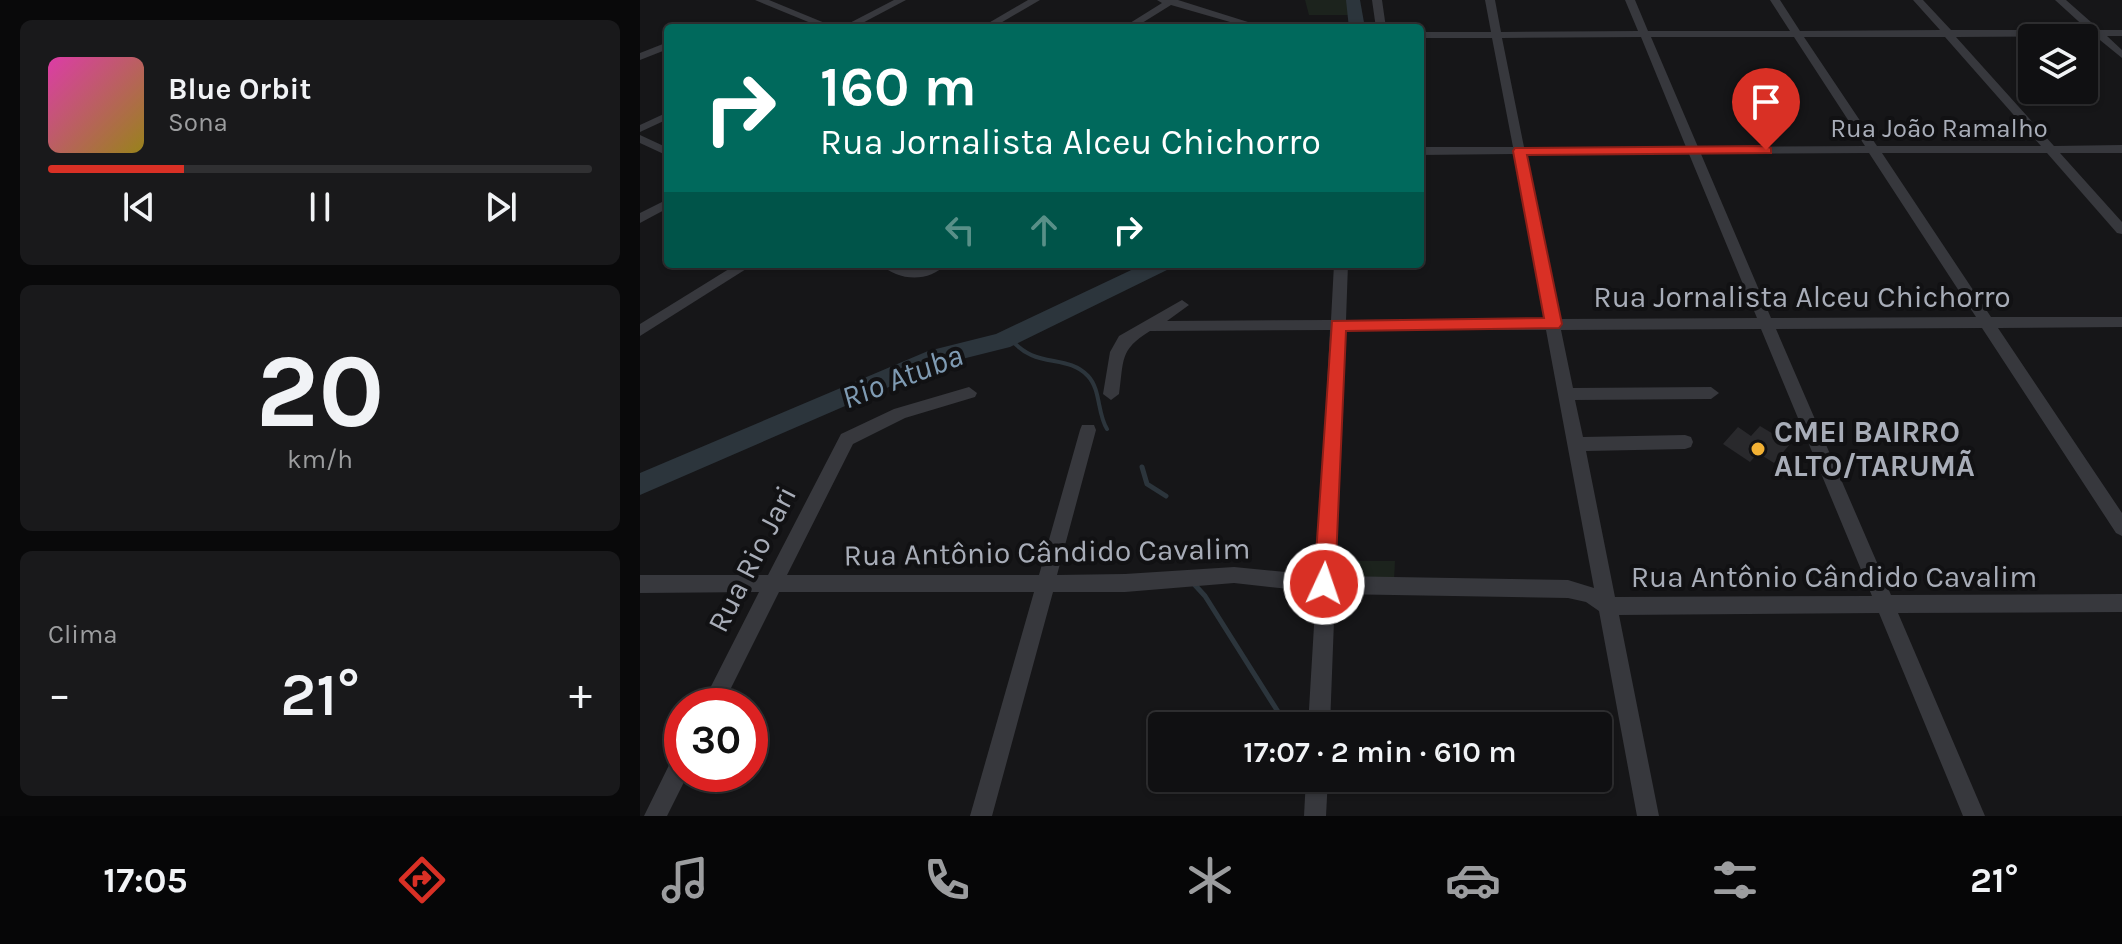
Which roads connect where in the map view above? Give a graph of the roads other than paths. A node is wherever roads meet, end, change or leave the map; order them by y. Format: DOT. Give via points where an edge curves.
graph roads {
  1 [pos="901,0"];
  2 [pos="1035,0"];
  3 [pos="1377,0"];
  4 [pos="1490,0"];
  5 [pos="1630,0"];
  6 [pos="1775,0"];
  7 [pos="1918,0"];
  8 [pos="2060,0"];
  9 [pos="769,1"];
  10 [pos="1168,1"];
  11 [pos="823,24"];
  12 [pos="853,24"];
  13 [pos="992,24"];
  14 [pos="1133,24"];
  15 [pos="1248,24"];
  16 [pos="1380,24"];
  17 [pos="2087,24"];
  18 [pos="1948,33"];
  19 [pos="2018,33"];
  20 [pos="2098,33"];
  21 [pos="2122,33"];
  22 [pos="1797,34"];
  23 [pos="2098,34"];
  24 [pos="1424,35"];
  25 [pos="1497,35"];
  26 [pos="1645,35"];
  27 [pos="664,47"];
  28 [pos="2122,55"];
  29 [pos="640,57"];
  30 [pos="664,117"];
  31 [pos="640,129"];
  32 [pos="640,139"];
  33 [pos="2051,149"];
  34 [pos="2122,149"];
  35 [pos="664,150"];
  36 [pos="1873,150"];
  37 [pos="1424,151"];
  38 [pos="1519,151"];
  39 [pos="1694,151"];
  40 [pos="664,205"];
  41 [pos="640,219"];
  42 [pos="2122,230"];
  43 [pos="741,268"];
  44 [pos="895,268"];
  45 [pos="934,268"];
  46 [pos="1341,268"];
  47 [pos="1182,305"];
  48 [pos="2122,322"];
  49 [pos="1766,323"];
  50 [pos="1987,323"];
  51 [pos="1553,324"];
  52 [pos="1338,325"];
  53 [pos="1146,326"];
  54 [pos="640,331"];
  55 [pos="969,393"];
  56 [pos="1711,393"];
  57 [pos="1111,394"];
  58 [pos="1567,394"];
  59 [pos="1088,430"];
  60 [pos="1685,442"];
  61 [pos="1577,444"];
  62 [pos="2122,528"];
  63 [pos="1045,583"];
  64 [pos="640,584"];
  65 [pos="773,584"];
  66 [pos="1324,584"];
  67 [pos="2122,603"];
  68 [pos="1885,604"];
  69 [pos="1608,606"];
  70 [pos="720,688"];
  71 [pos="1319,712"];
  72 [pos="667,792"];
  73 [pos="1316,792"];
  74 [pos="655,816"];
  75 [pos="981,816"];
  76 [pos="1315,816"];
  77 [pos="1648,816"];
  78 [pos="1974,816"];
  1 -- 12 [label="street"];
  2 -- 13 [label="street"];
  3 -- 16 [label="street"];
  4 -- 25 [label="street"];
  5 -- 26 [label="street"];
  6 -- 22 [label="street"];
  7 -- 18 [label="street"];
  8 -- 17 [label="street"];
  9 -- 11 [label="street"];
  10 -- 14 [label="street"];
  10 -- 15 [label="street"];
  18 -- 19 [label="street"];
  18 -- 22 [label="street"];
  18 -- 33 [label="street"];
  20 -- 21 [label="street"];
  22 -- 26 [label="street"];
  22 -- 36 [label="street"];
  23 -- 28 [label="street"];
  24 -- 25 [label="street"];
  25 -- 26 [label="street"];
  25 -- 38 [label="street"];
  26 -- 39 [label="street"];
  27 -- 29 [label="street"];
  30 -- 31 [label="street"];
  32 -- 35 [label="street"];
  33 -- 34 [label="street, Rua João Ramalho"];
  33 -- 36 [label="street, Rua João Ramalho"];
  33 -- 42 [label="street"];
  36 -- 39 [label="street, Rua João Ramalho"];
  36 -- 50 [label="street"];
  37 -- 38 [label="street, Rua João Ramalho"];
  38 -- 39 [label="street, Rua João Ramalho"];
  38 -- 51 [label="street"];
  39 -- 49 [label="street"];
  40 -- 41 [label="street"];
  43 -- 54 [label="street"];
  44 -- 45 [label="street" via="908,275 924,275"];
  46 -- 52 [label="street"];
  47 -- 53 [label="street"];
  48 -- 50 [label="street, Rua Jornalista Alceu Chichorro"];
  49 -- 50 [label="street, Rua Jornalista Alceu Chichorro"];
  49 -- 51 [label="street, Rua Jornalista Alceu Chichorro"];
  49 -- 68 [label="street"];
  50 -- 62 [label="street"];
  51 -- 52 [label="street, Rua Jornalista Alceu Chichorro"];
  51 -- 58 [label="street"];
  52 -- 53 [label="street, Rua Jornalista Alceu Chichorro"];
  52 -- 66 [label="street"];
  53 -- 57 [label="street" via="1121,346"];
  55 -- 65 [label="street, Rua Rio Jari" via="878,422 847,439"];
  56 -- 58 [label="street"];
  58 -- 61 [label="street"];
  59 -- 63 [label="street"];
  60 -- 61 [label="street"];
  61 -- 69 [label="street"];
  63 -- 65 [label="street, Rua Antônio Cândido Cavalim"];
  63 -- 66 [label="street, Rua Antônio Cândido Cavalim" via="1234,575"];
  63 -- 75 [label="street"];
  64 -- 65 [label="street, Rua Antônio Cândido Cavalim"];
  65 -- 70 [label="street, Rua Rio Jari"];
  66 -- 69 [label="street, Rua Antônio Cândido Cavalim" via="1568,589"];
  66 -- 71 [label="street"];
  67 -- 68 [label="street, Rua Antônio Cândido Cavalim"];
  68 -- 69 [label="street, Rua Antônio Cândido Cavalim"];
  68 -- 78 [label="street"];
  69 -- 77 [label="street"];
  72 -- 74 [label="street"];
  73 -- 76 [label="street"];
}
